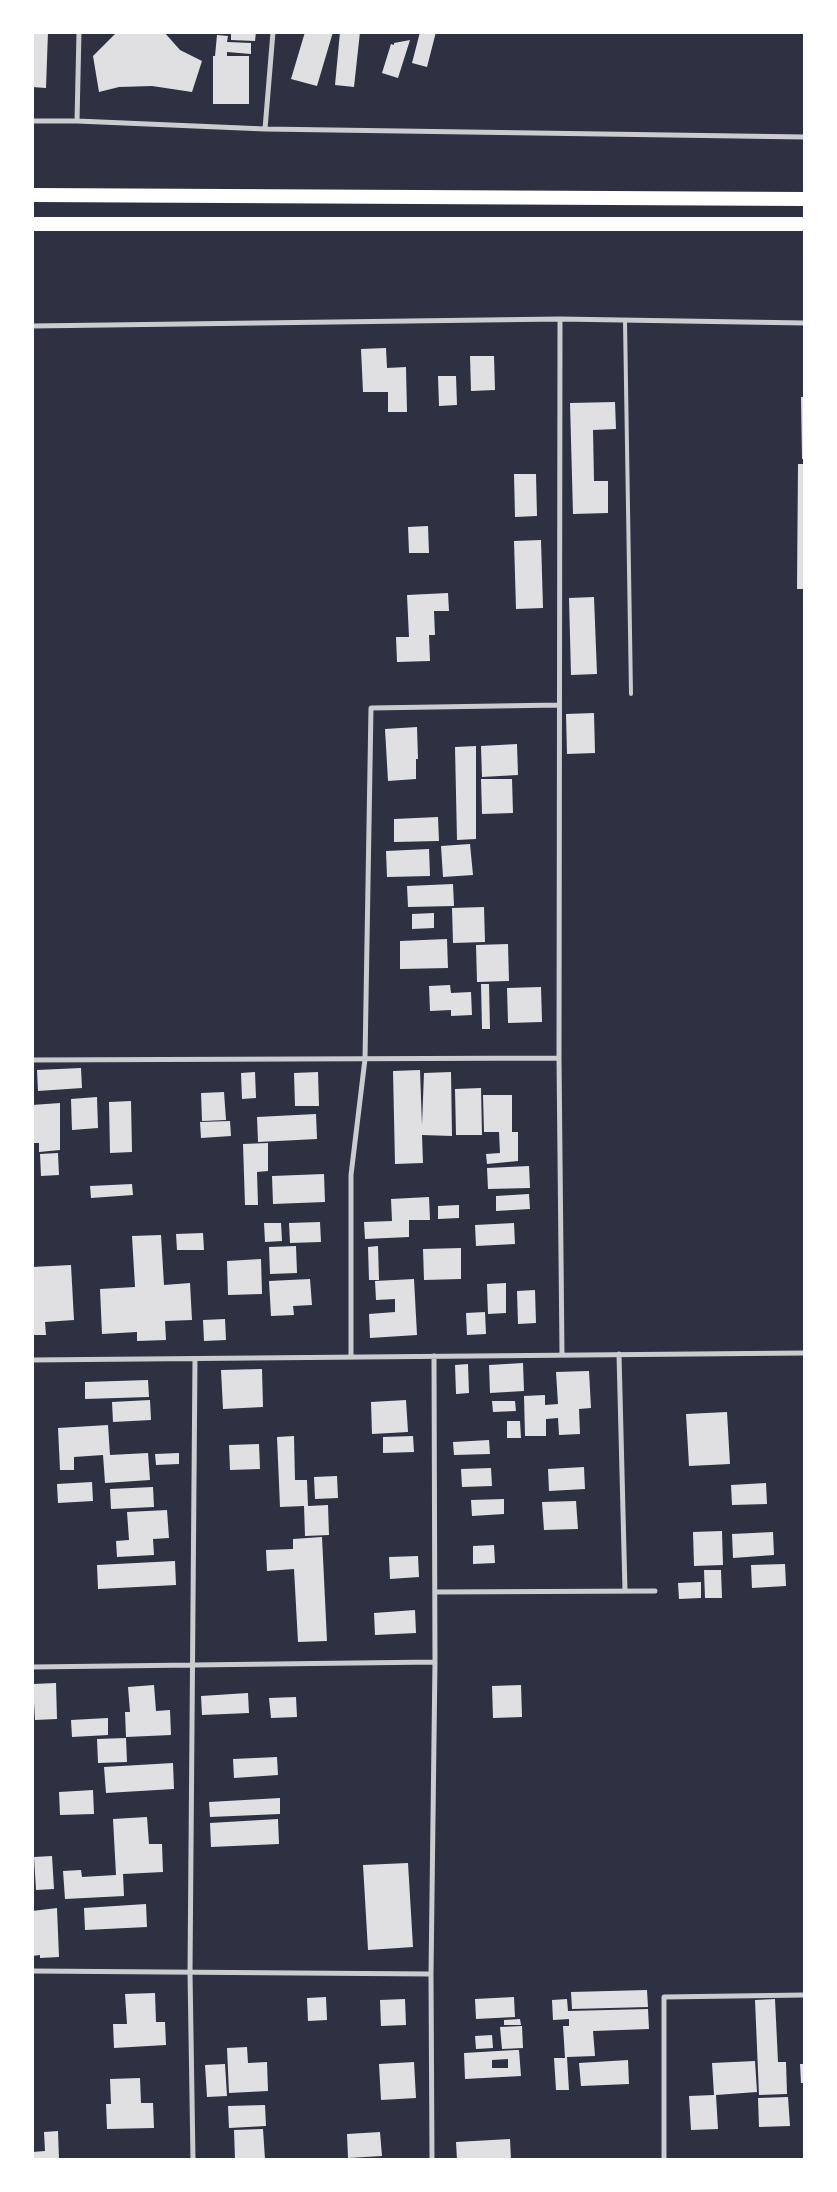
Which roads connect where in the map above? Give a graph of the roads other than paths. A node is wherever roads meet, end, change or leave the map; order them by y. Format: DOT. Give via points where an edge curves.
graph roads {
  1 [pos="78,32"];
  2 [pos="273,32"];
  3 [pos="77,121"];
  4 [pos="32,122"];
  5 [pos="264,129"];
  6 [pos="804,137"];
  7 [pos="32,195"];
  8 [pos="804,199"];
  9 [pos="32,224"];
  10 [pos="804,224"];
  11 [pos="560,319"];
  12 [pos="626,321"];
  13 [pos="804,323"];
  14 [pos="32,326"];
  15 [pos="631,694"];
  16 [pos="559,705"];
  17 [pos="559,1058"];
  18 [pos="364,1059"];
  19 [pos="32,1060"];
  20 [pos="804,1353"];
  21 [pos="562,1354"];
  22 [pos="619,1354"];
  23 [pos="434,1356"];
  24 [pos="351,1357"];
  25 [pos="195,1359"];
  26 [pos="32,1360"];
  27 [pos="625,1591"];
  28 [pos="655,1591"];
  29 [pos="435,1592"];
  30 [pos="435,1662"];
  31 [pos="192,1664"];
  32 [pos="32,1667"];
  33 [pos="32,1971"];
  34 [pos="190,1972"];
  35 [pos="431,1974"];
  36 [pos="804,1995"];
  37 [pos="193,2160"];
  38 [pos="432,2160"];
  39 [pos="664,2160"];
  1 -- 3 [label="street"];
  2 -- 5 [label="street"];
  3 -- 4 [label="street"];
  3 -- 5 [label="street"];
  5 -- 6 [label="street"];
  7 -- 8 [label="highway"];
  9 -- 10 [label="highway"];
  11 -- 12 [label="street"];
  11 -- 14 [label="street"];
  11 -- 16 [label="street"];
  12 -- 13 [label="street"];
  12 -- 15 [label="lane"];
  16 -- 17 [label="street"];
  16 -- 18 [label="street" via="371,708"];
  17 -- 18 [label="street"];
  17 -- 21 [label="street"];
  18 -- 19 [label="street"];
  18 -- 24 [label="street" via="350,1175"];
  20 -- 22 [label="street"];
  21 -- 22 [label="street"];
  21 -- 23 [label="street"];
  22 -- 27 [label="street"];
  23 -- 24 [label="street"];
  23 -- 29 [label="street"];
  24 -- 25 [label="street"];
  25 -- 26 [label="street"];
  25 -- 31 [label="street"];
  27 -- 28 [label="street"];
  27 -- 29 [label="street"];
  29 -- 30 [label="street"];
  30 -- 31 [label="street"];
  30 -- 35 [label="street"];
  31 -- 32 [label="street"];
  31 -- 34 [label="street"];
  33 -- 34 [label="street"];
  34 -- 35 [label="street"];
  34 -- 37 [label="street"];
  35 -- 38 [label="street"];
  36 -- 39 [label="street" via="664,1997"];
}
